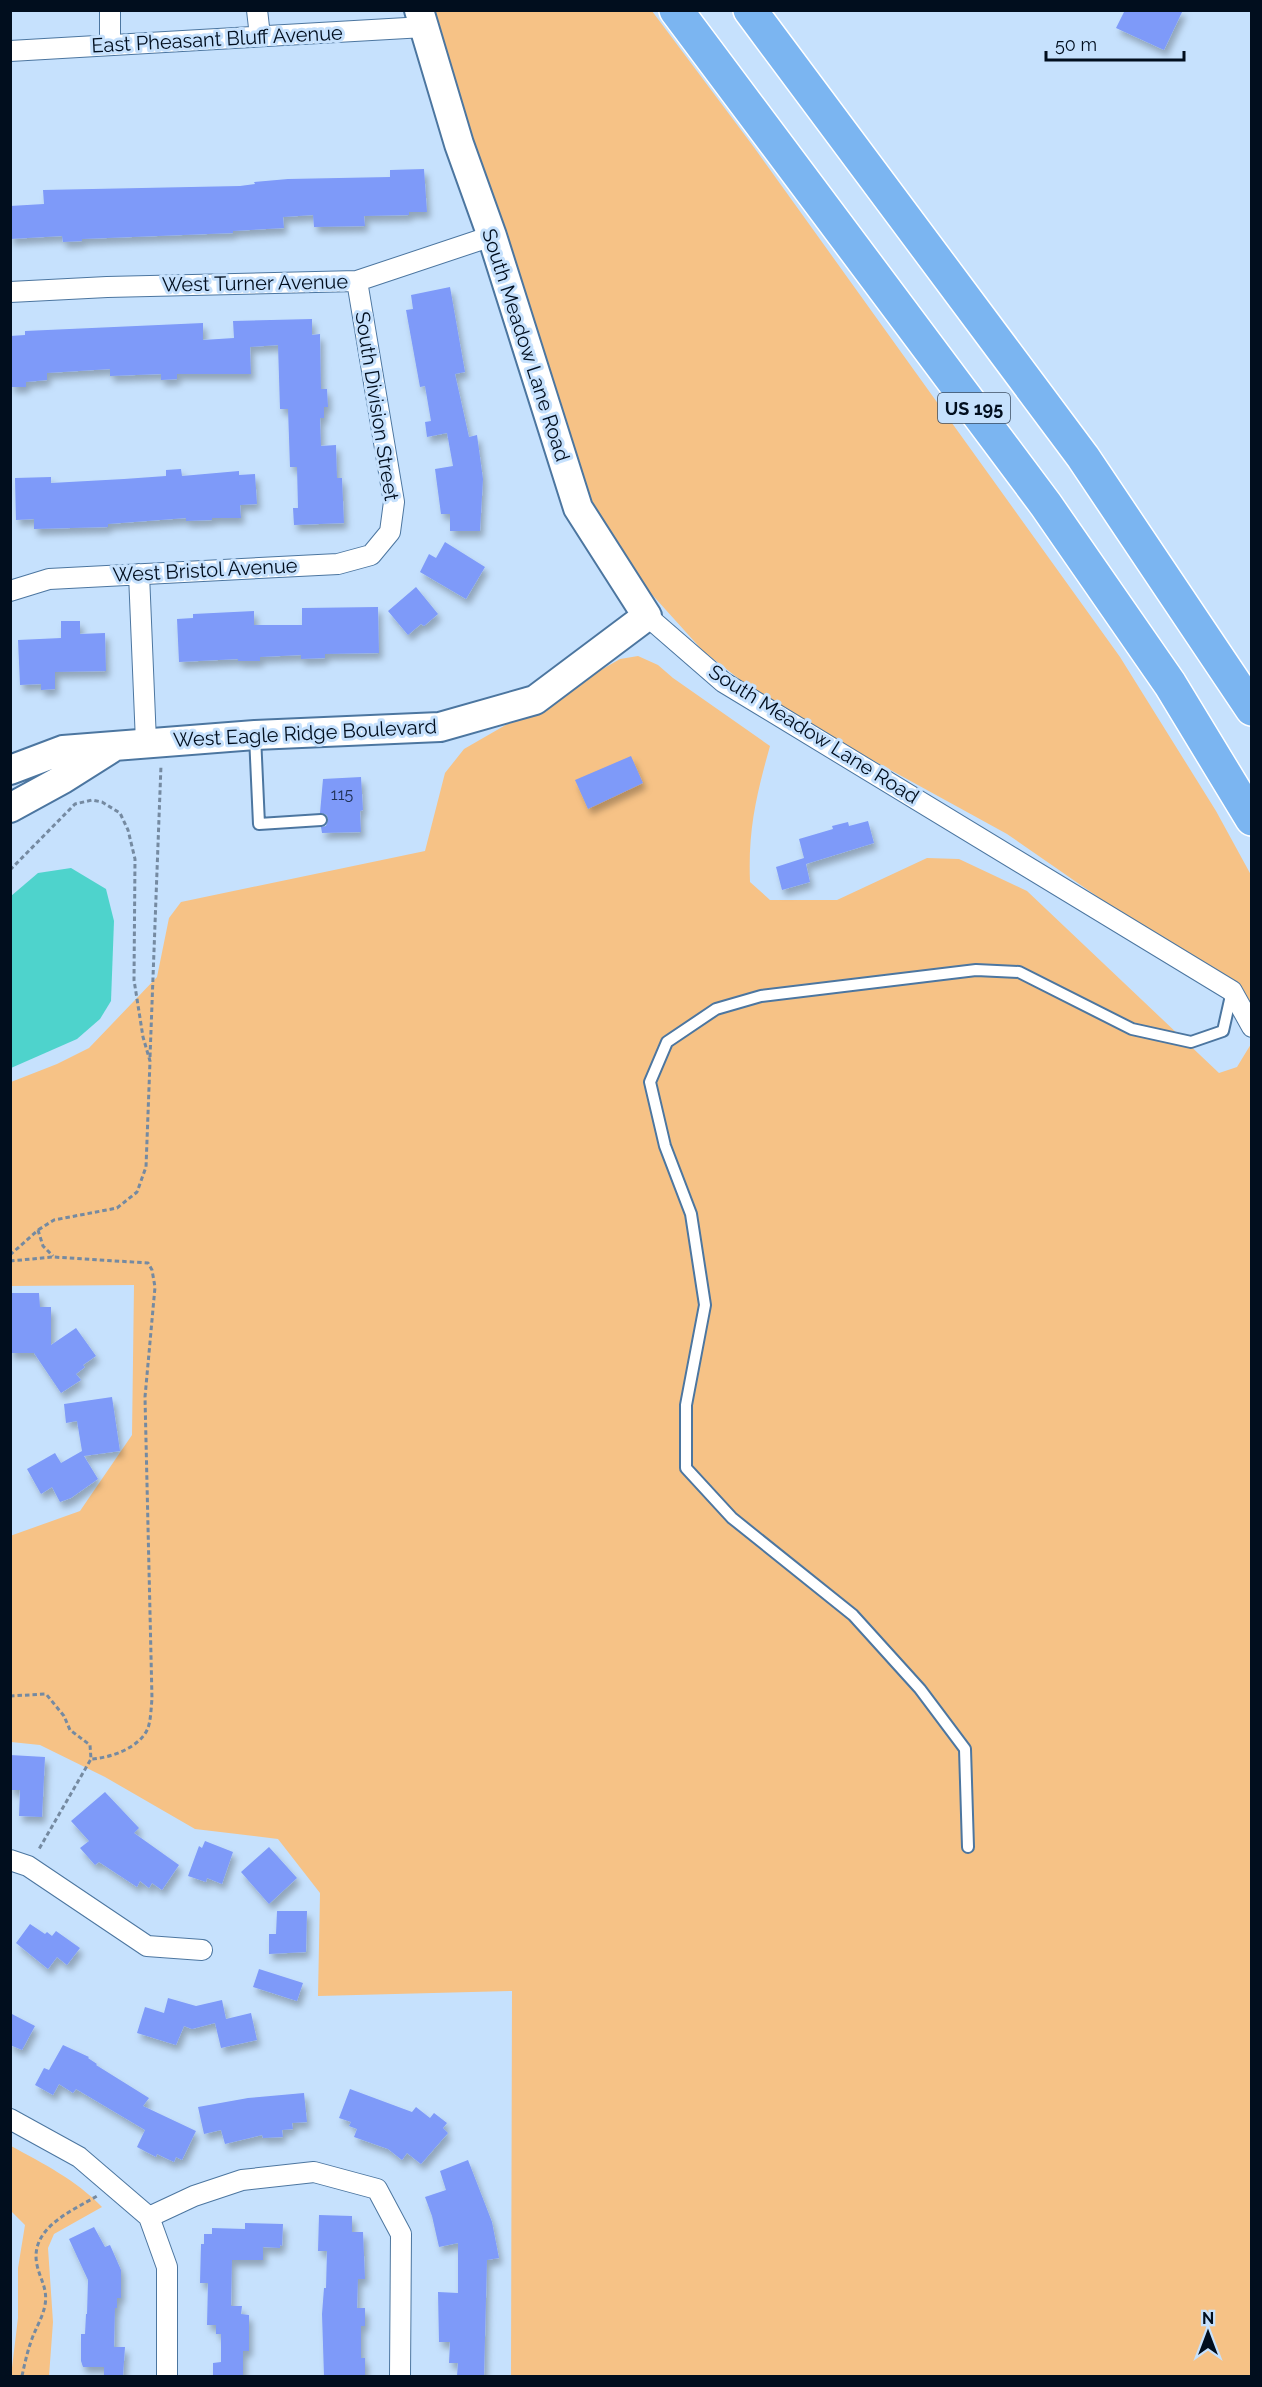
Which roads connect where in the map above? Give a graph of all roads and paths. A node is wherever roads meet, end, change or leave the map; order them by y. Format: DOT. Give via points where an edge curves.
graph roads {
  1 [pos="110,10"];
  2 [pos="257,10"];
  3 [pos="676,10"];
  4 [pos="750,10"];
  5 [pos="422,19"];
  6 [pos="260,36"];
  7 [pos="110,45"];
  8 [pos="10,51"];
  9 [pos="492,236"];
  10 [pos="357,281"];
  11 [pos="10,292"];
  12 [pos="390,532"];
  13 [pos="139,574"];
  14 [pos="10,591"];
  15 [pos="647,616"];
  16 [pos="1251,709"];
  17 [pos="255,735"];
  18 [pos="112,748"];
  19 [pos="154,754"];
  20 [pos="10,770"];
  21 [pos="10,808"];
  22 [pos="1251,819"];
  23 [pos="321,820"];
  24 [pos="10,870"];
  25 [pos="1232,991"];
  26 [pos="1251,1027"];
  27 [pos="150,1061"];
  28 [pos="38,1230"];
  29 [pos="10,1255"];
  30 [pos="53,1257"];
  31 [pos="10,1261"];
  32 [pos="10,1695"];
  33 [pos="91,1759"];
  34 [pos="968,1847"];
  35 [pos="39,1849"];
  36 [pos="10,1860"];
  37 [pos="202,1950"];
  38 [pos="10,2119"];
  39 [pos="97,2196"];
  40 [pos="149,2217"];
  41 [pos="22,2376"];
  42 [pos="167,2376"];
  43 [pos="400,2376"];
  1 -- 7 [label="street"];
  2 -- 6 [label="street"];
  3 -- 22 [label="highway, US 195" via="1046,505 1170,684"];
  4 -- 16 [label="highway, US 195" via="1083,457"];
  5 -- 6 [label="street, East Pheasant Bluff Avenue"];
  5 -- 9 [label="street, South Meadow Lane Road" via="459,144"];
  6 -- 7 [label="street, East Pheasant Bluff Avenue"];
  7 -- 8 [label="street, East Pheasant Bluff Avenue"];
  9 -- 10 [label="street, West Turner Avenue"];
  9 -- 15 [label="street, South Meadow Lane Road" via="578,508"];
  10 -- 11 [label="street, West Turner Avenue"];
  10 -- 12 [label="street, South Division Street" via="394,502"];
  12 -- 13 [label="street, West Bristol Avenue" via="371,555 338,564"];
  13 -- 14 [label="street, West Bristol Avenue" via="49,579"];
  13 -- 19 [label="street"];
  15 -- 17 [label="street, West Eagle Ridge Boulevard" via="535,700 440,727"];
  15 -- 25 [label="street, South Meadow Lane Road" via="723,682"];
  17 -- 19 [label="street, West Eagle Ridge Boulevard"];
  17 -- 23 [label="lane" via="259,824"];
  18 -- 19 [label="street, West Eagle Ridge Boulevard"];
  18 -- 20 [label="street, West Eagle Ridge Boulevard" via="63,750"];
  18 -- 21 [label="street, West Eagle Ridge Boulevard"];
  19 -- 27 [label="path"];
  24 -- 27 [label="path" via="75,804 102,802 120,813 135,859 134,980 142,1037"];
  25 -- 26 [label="street"];
  25 -- 34 [label="lane" via="1223,1031 1191,1042 1131,1029 1019,972 976,970 761,996 716,1009 667,1042 650,1082 665,1146 691,1214 705,1305 686,1405 686,1468 732,1518 853,1615 920,1689 965,1749"];
  27 -- 28 [label="path" via="146,1167 137,1192 117,1208 54,1220"];
  28 -- 29 [label="path"];
  28 -- 30 [label="path" via="43,1246"];
  30 -- 31 [label="path"];
  30 -- 33 [label="path" via="148,1263 155,1287 146,1397 152,1698 148,1727 141,1740 104,1759"];
  32 -- 33 [label="path" via="46,1694 70,1730 90,1745"];
  33 -- 35 [label="path"];
  36 -- 37 [label="street" via="28,1866 147,1946"];
  38 -- 40 [label="street" via="79,2157"];
  39 -- 41 [label="path" via="55,2220 40,2240 36,2254 45,2286 44,2307"];
  40 -- 42 [label="street" via="167,2267"];
  40 -- 43 [label="street" via="242,2180 314,2172 377,2189 401,2234"];
}
